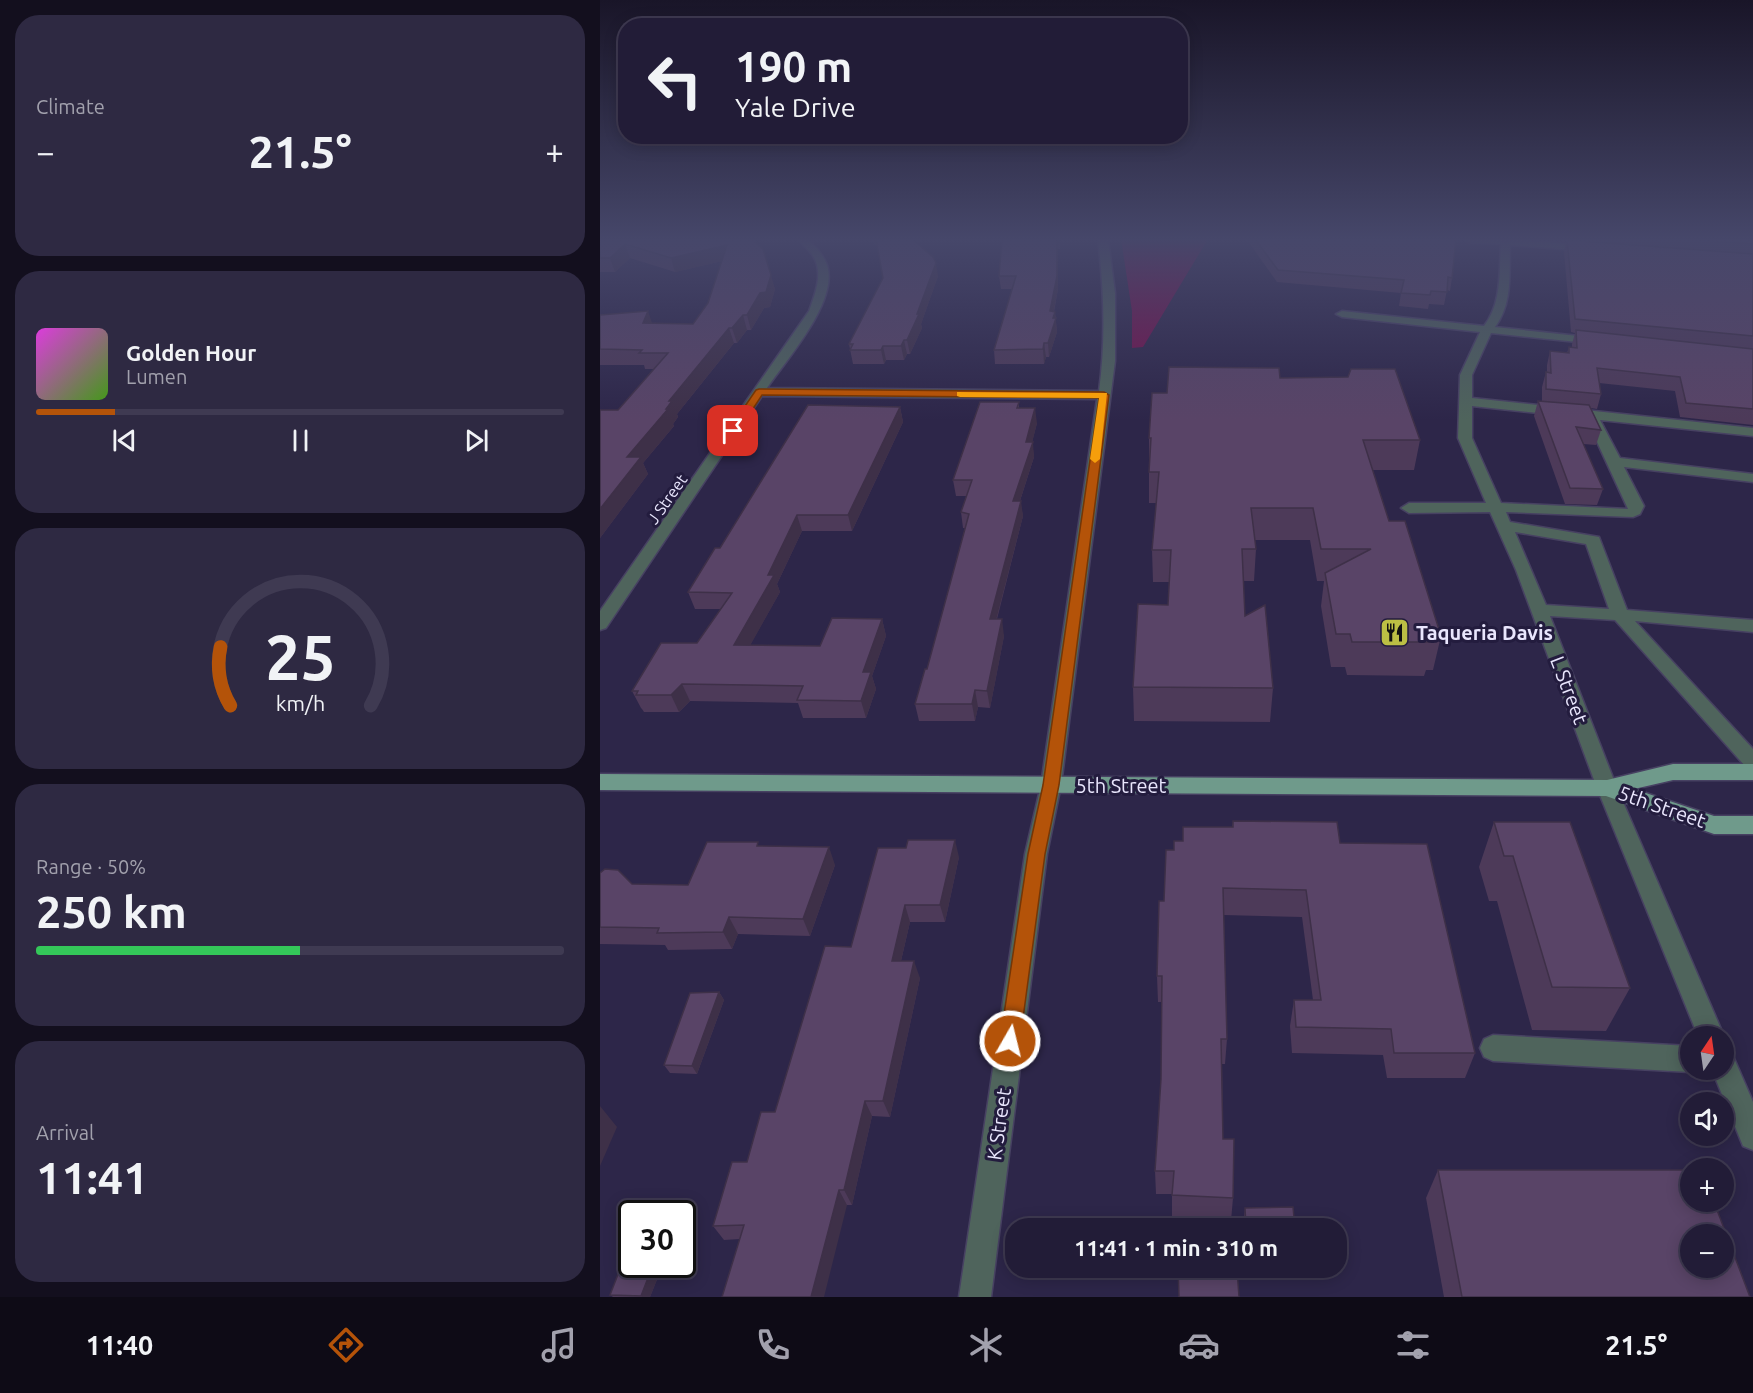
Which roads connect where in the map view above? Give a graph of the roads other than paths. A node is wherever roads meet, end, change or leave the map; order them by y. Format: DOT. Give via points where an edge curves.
graph roads {
  1 [pos="818,300"];
  2 [pos="1110,300"];
  3 [pos="1502,300"];
  4 [pos="1342,314"];
  5 [pos="1487,330"];
  6 [pos="1614,342"];
  7 [pos="759,392"];
  8 [pos="1104,395"];
  9 [pos="1464,401"];
  10 [pos="1591,414"];
  11 [pos="1753,432"];
  12 [pos="1614,462"];
  13 [pos="1753,478"];
  14 [pos="1496,507"];
  15 [pos="1409,508"];
  16 [pos="1504,526"];
  17 [pos="1539,609"];
  18 [pos="1620,615"];
  19 [pos="600,624"];
  20 [pos="1753,626"];
  21 [pos="1753,762"];
  22 [pos="1753,772"];
  23 [pos="600,782"];
  24 [pos="1051,785"];
  25 [pos="1607,788"];
  26 [pos="1753,825"];
  27 [pos="1707,1026"];
  28 [pos="1493,1048"];
  29 [pos="1680,1058"];
  30 [pos="1730,1080"];
  31 [pos="1753,1136"];
  32 [pos="975,1297"];
  1 -- 7 [label="street, J Street"];
  2 -- 8 [label="street, K Street"];
  3 -- 5 [label="street, L Street" via="1499,314"];
  4 -- 5 [label="street"];
  5 -- 6 [label="street"];
  5 -- 9 [label="street, L Street" via="1466,375"];
  7 -- 8 [label="street"];
  7 -- 19 [label="street, J Street"];
  8 -- 24 [label="street, K Street"];
  9 -- 10 [label="street"];
  9 -- 14 [label="street, L Street" via="1465,438"];
  10 -- 11 [label="street"];
  10 -- 12 [label="street"];
  12 -- 13 [label="street"];
  12 -- 14 [label="street" via="1636,506 1628,514"];
  14 -- 15 [label="street"];
  14 -- 16 [label="street, L Street"];
  16 -- 17 [label="street, L Street"];
  16 -- 18 [label="street" via="1593,540"];
  17 -- 18 [label="street"];
  17 -- 25 [label="street, L Street"];
  18 -- 20 [label="street"];
  18 -- 21 [label="street"];
  22 -- 25 [label="main road, 5th Street" via="1673,772"];
  23 -- 24 [label="main road, 5th Street"];
  24 -- 25 [label="main road, 5th Street"];
  24 -- 32 [label="street, K Street" via="1036,854"];
  25 -- 26 [label="main road, 5th Street" via="1714,825"];
  25 -- 27 [label="street, L Street"];
  28 -- 29 [label="street"];
  30 -- 31 [label="street"];
}
